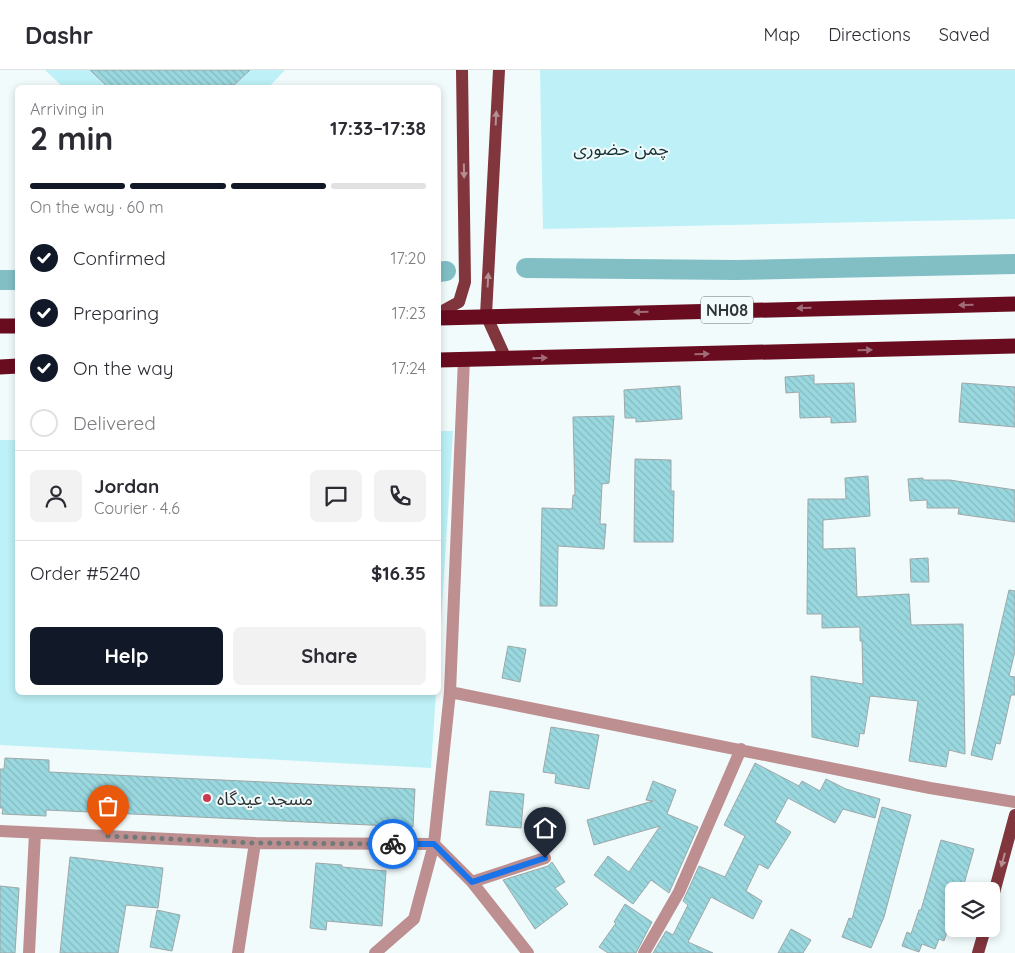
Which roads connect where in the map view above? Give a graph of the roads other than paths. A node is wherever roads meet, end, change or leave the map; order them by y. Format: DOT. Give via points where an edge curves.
graph roads {
  1 [pos="462,70"];
  2 [pos="499,70"];
  3 [pos="1015,304"];
  4 [pos="441,311"];
  5 [pos="486,315"];
  6 [pos="441,318"];
  7 [pos="0,326"];
  8 [pos="15,326"];
  9 [pos="1015,346"];
  10 [pos="464,359"];
  11 [pos="506,359"];
  12 [pos="441,360"];
  13 [pos="15,366"];
  14 [pos="0,367"];
  15 [pos="450,692"];
  16 [pos="741,749"];
  17 [pos="1015,802"];
  18 [pos="1015,815"];
  19 [pos="0,831"];
  20 [pos="35,833"];
  21 [pos="254,843"];
  22 [pos="434,844"];
  23 [pos="545,858"];
  24 [pos="472,882"];
  25 [pos="997,882"];
  26 [pos="983,937"];
  27 [pos="29,953"];
  28 [pos="238,953"];
  29 [pos="375,953"];
  30 [pos="528,953"];
  31 [pos="644,953"];
  32 [pos="978,953"];
  1 -- 4 [label="main road, one-way" via="466,282 460,302"];
  5 -- 2 [label="main road, one-way"];
  3 -- 5 [label="highway, NH08, one-way"];
  5 -- 6 [label="highway, NH08"];
  5 -- 11 [label="main road"];
  7 -- 8 [label="highway"];
  11 -- 9 [label="highway, one-way"];
  10 -- 11 [label="highway"];
  10 -- 12 [label="highway"];
  10 -- 15 [label="street"];
  13 -- 14 [label="highway"];
  15 -- 16 [label="street"];
  15 -- 22 [label="street"];
  16 -- 17 [label="street"];
  16 -- 31 [label="street" via="679,892"];
  18 -- 25 [label="main road, one-way"];
  19 -- 20 [label="street"];
  20 -- 21 [label="street"];
  20 -- 27 [label="street"];
  21 -- 22 [label="street"];
  21 -- 28 [label="street"];
  22 -- 24 [label="street"];
  22 -- 29 [label="street" via="414,919"];
  23 -- 24 [label="street"];
  24 -- 30 [label="street"];
  26 -- 32 [label="main road"];
}
